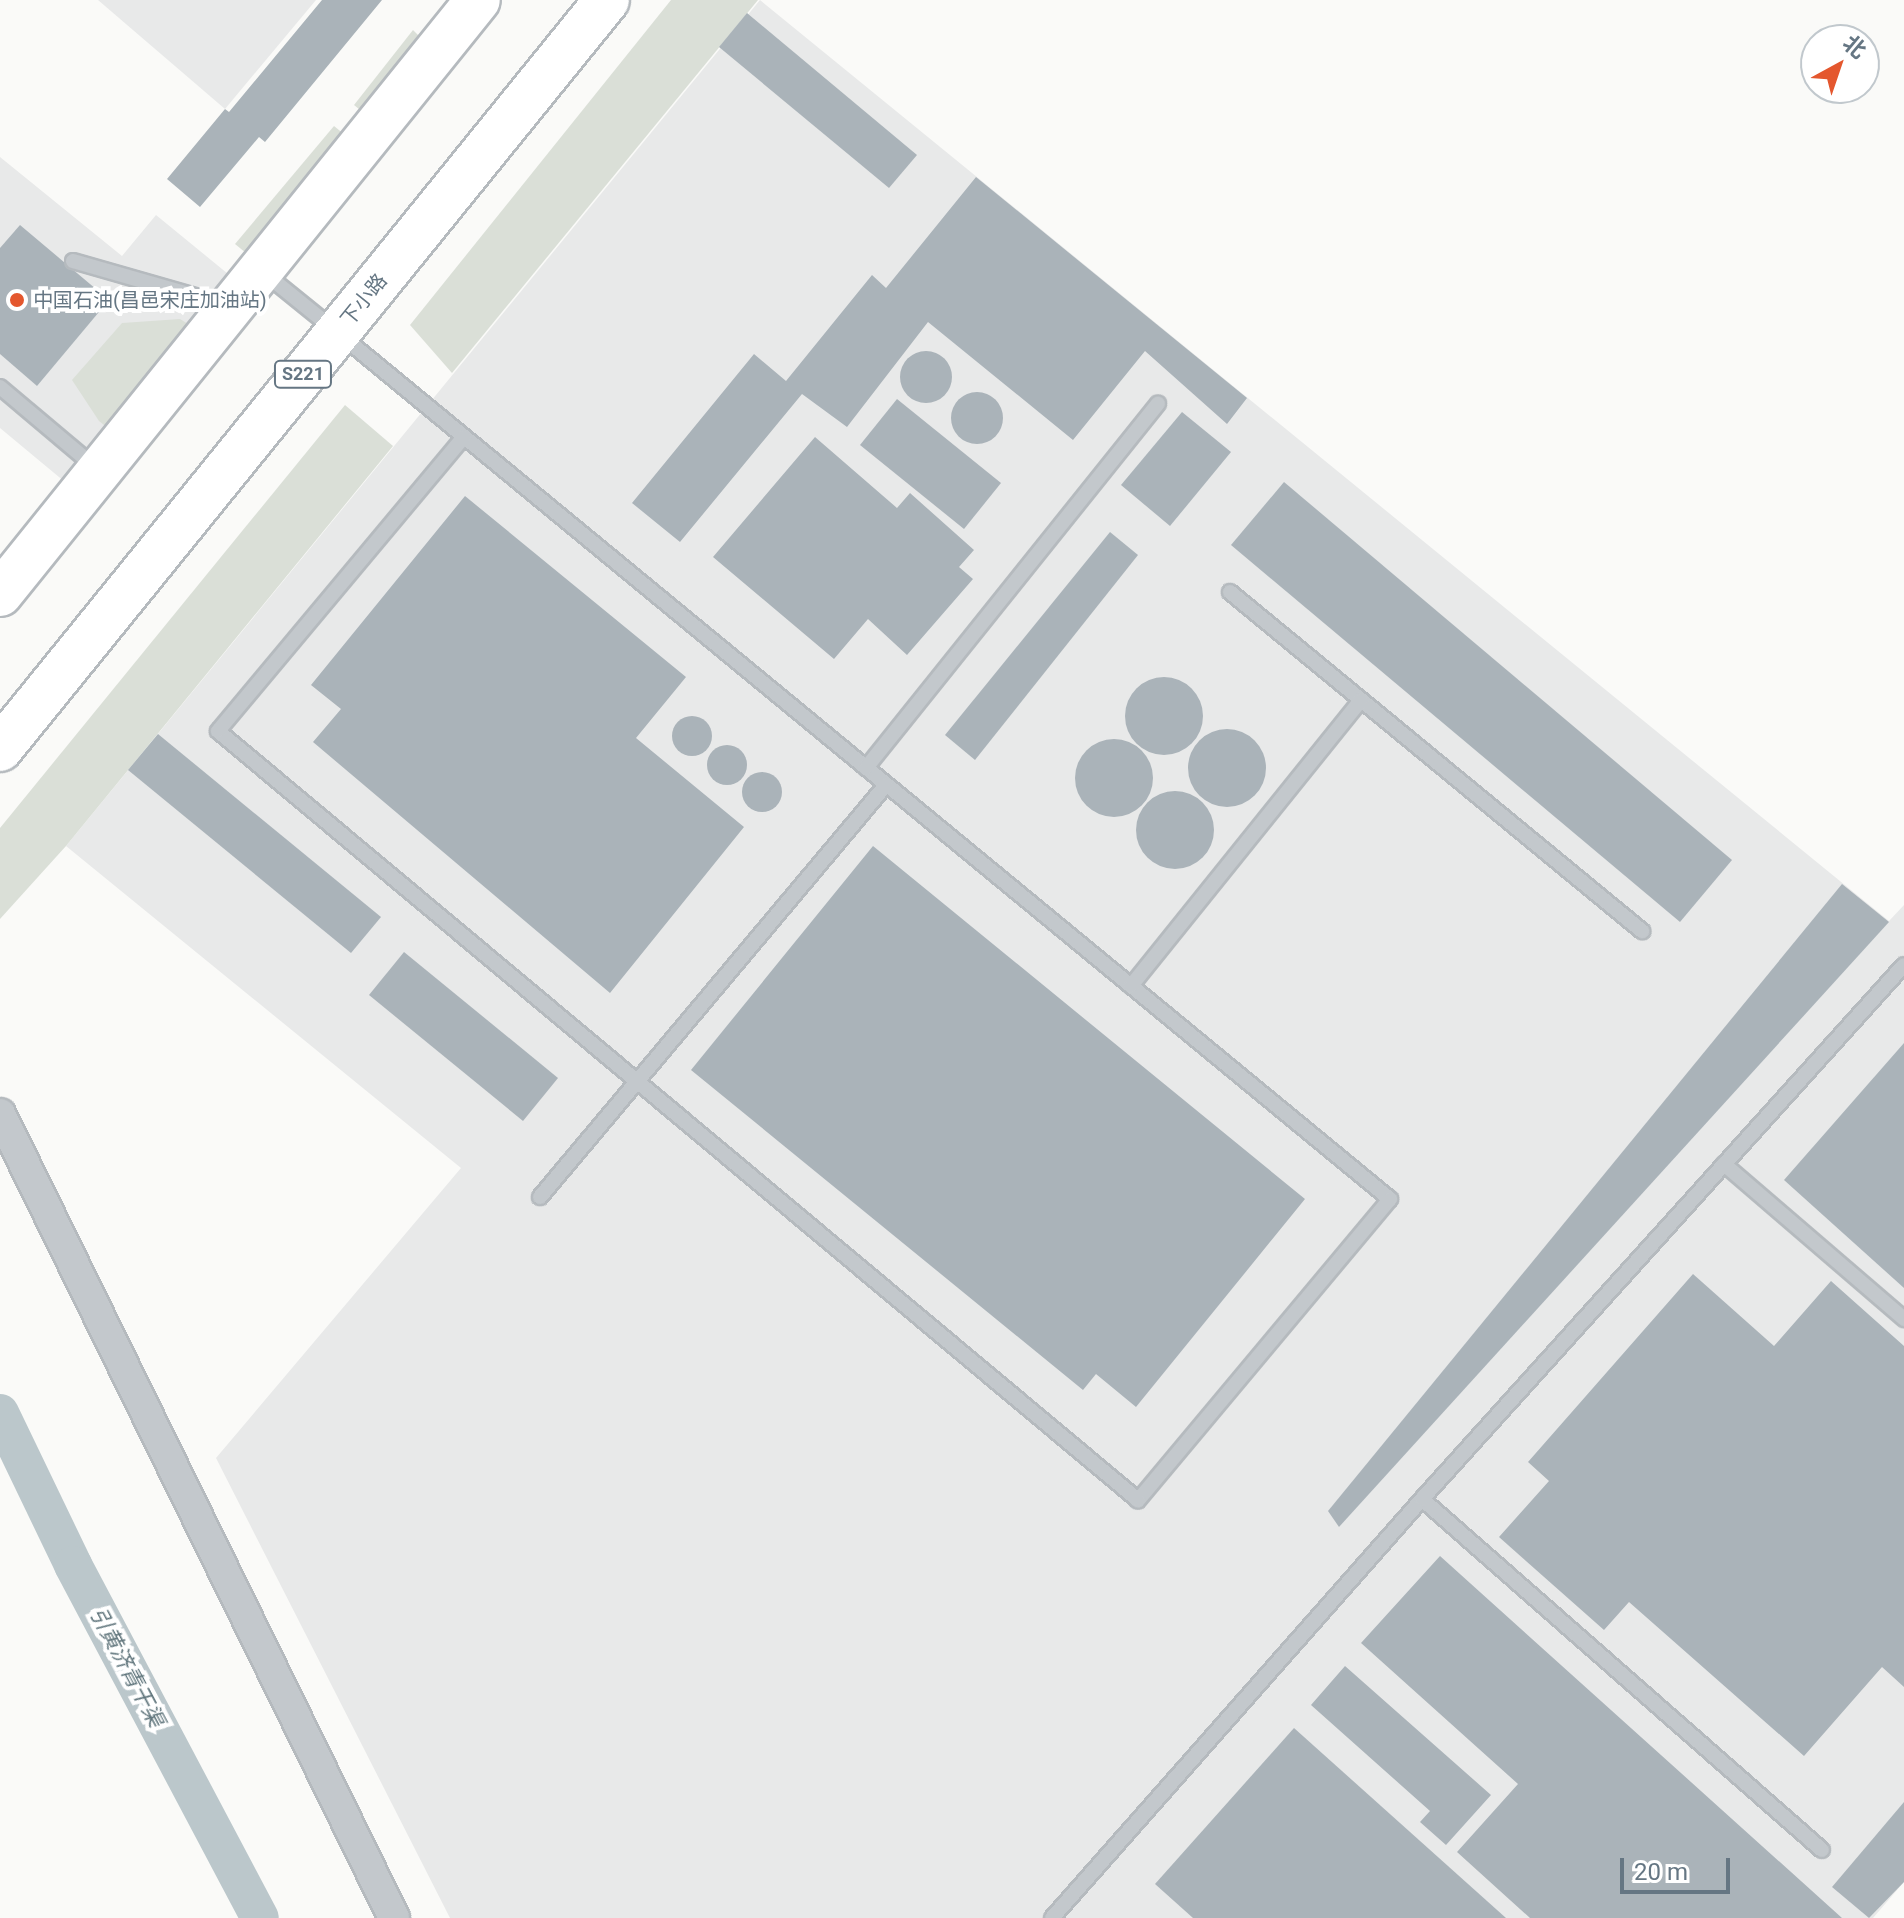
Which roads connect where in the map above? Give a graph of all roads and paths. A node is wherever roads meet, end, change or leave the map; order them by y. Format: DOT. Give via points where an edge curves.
graph roads {
  1 [pos="478,0"];
  2 [pos="607,0"];
  3 [pos="73,261"];
  4 [pos="260,269"];
  5 [pos="231,307"];
  6 [pos="337,332"];
  7 [pos="0,387"];
  8 [pos="1158,404"];
  9 [pos="464,437"];
  10 [pos="101,472"];
  11 [pos="1230,592"];
  12 [pos="0,594"];
  13 [pos="1361,700"];
  14 [pos="0,749"];
  15 [pos="866,768"];
  16 [pos="886,785"];
  17 [pos="1642,931"];
  18 [pos="1904,965"];
  19 [pos="1131,986"];
  20 [pos="637,1082"];
  21 [pos="0,1114"];
  22 [pos="1724,1164"];
  23 [pos="540,1197"];
  24 [pos="1904,1319"];
  25 [pos="1422,1499"];
  26 [pos="1822,1850"];
  27 [pos="394,1918"];
  28 [pos="1052,1918"];
  1 -- 4 [label="main road"];
  2 -- 6 [label="main road, 下小路 / S221"];
  3 -- 5 [label="lane"];
  4 -- 5 [label="main road"];
  4 -- 6 [label="lane"];
  5 -- 10 [label="main road"];
  6 -- 9 [label="lane"];
  6 -- 14 [label="main road, 下小路 / S221"];
  7 -- 10 [label="lane"];
  8 -- 15 [label="lane"];
  9 -- 15 [label="lane"];
  9 -- 20 [label="lane" via="218,731"];
  10 -- 12 [label="main road"];
  11 -- 13 [label="lane"];
  13 -- 17 [label="lane"];
  13 -- 19 [label="lane"];
  15 -- 16 [label="lane"];
  16 -- 19 [label="lane"];
  16 -- 20 [label="lane"];
  18 -- 22 [label="lane"];
  19 -- 20 [label="lane" via="1390,1199 1138,1500"];
  20 -- 23 [label="lane"];
  21 -- 27 [label="street"];
  22 -- 24 [label="lane"];
  22 -- 25 [label="lane"];
  25 -- 26 [label="lane"];
  25 -- 28 [label="lane"];
}
